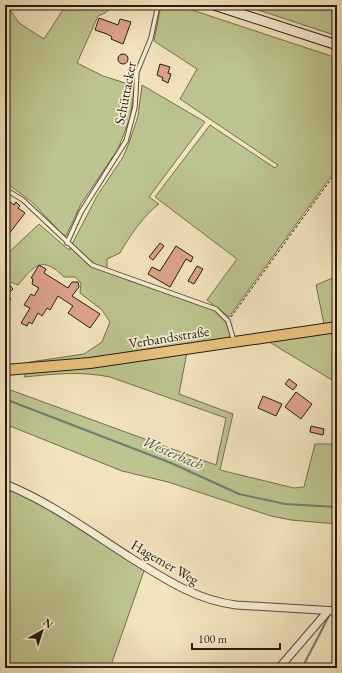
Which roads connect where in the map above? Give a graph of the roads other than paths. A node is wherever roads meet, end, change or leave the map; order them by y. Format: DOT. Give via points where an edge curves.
graph roads {
  1 [pos="158,5"];
  2 [pos="214,5"];
  3 [pos="337,45"];
  4 [pos="5,189"];
  5 [pos="67,243"];
  6 [pos="337,326"];
  7 [pos="234,341"];
  8 [pos="5,370"];
  9 [pos="5,484"];
  10 [pos="333,611"];
  11 [pos="279,668"];
  1 -- 5 [label="lane, Schüttacker" via="151,38 137,72 135,108 126,141 81,212"];
  2 -- 3 [label="street"];
  4 -- 5 [label="lane" via="23,200"];
  5 -- 7 [label="lane" via="92,265 222,313 228,321"];
  6 -- 7 [label="main road, Verbandsstraße"];
  7 -- 8 [label="main road, Verbandsstraße" via="90,363"];
  9 -- 10 [label="street, Hagemer Weg" via="45,503 162,578 196,596 236,605"];
  10 -- 11 [label="street"];
}
